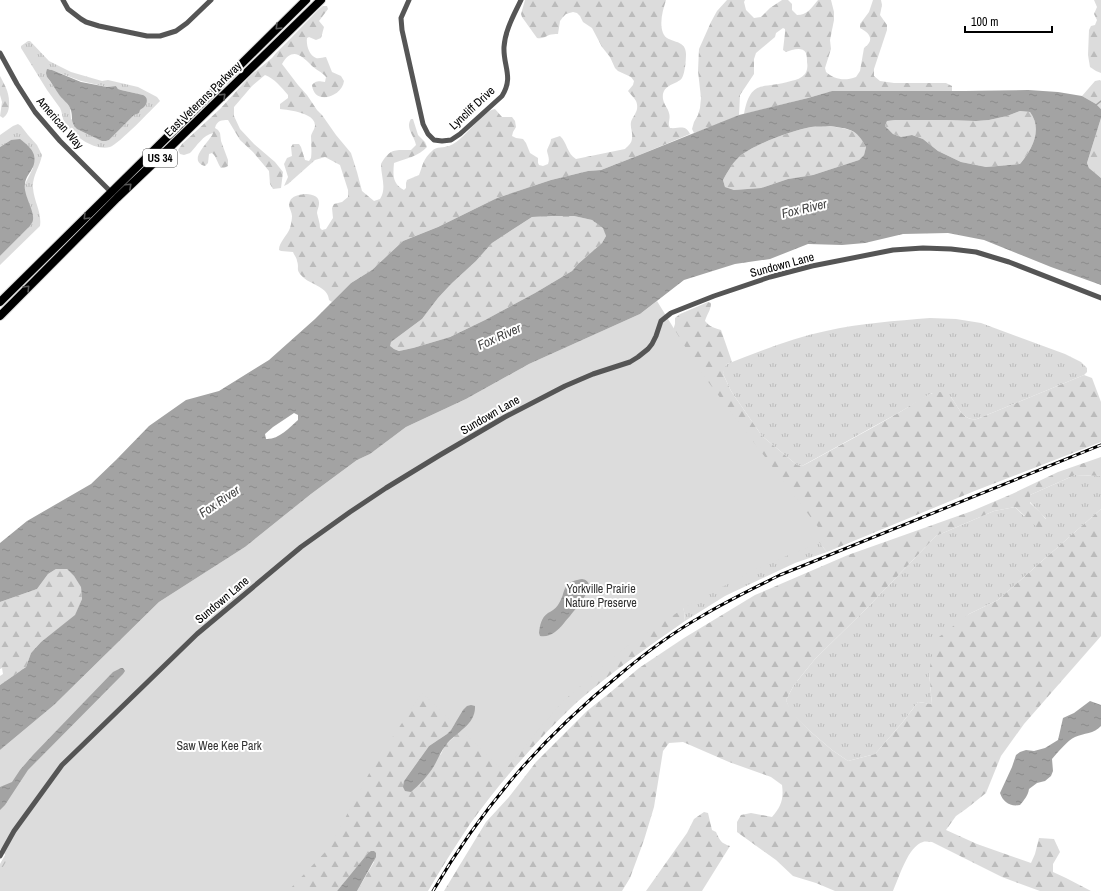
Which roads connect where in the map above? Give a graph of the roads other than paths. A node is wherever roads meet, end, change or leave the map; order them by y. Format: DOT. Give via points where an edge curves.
graph roads {
  1 [pos="62,0"];
  2 [pos="211,0"];
  3 [pos="306,0"];
  4 [pos="321,0"];
  5 [pos="409,0"];
  6 [pos="522,0"];
  7 [pos="0,53"];
  8 [pos="114,195"];
  9 [pos="1101,298"];
  10 [pos="0,302"];
  11 [pos="0,316"];
  12 [pos="0,856"];
  1 -- 2 [label="street" via="68,9 86,22 147,36 160,36 176,31"];
  3 -- 8 [label="main road, East Veterans Parkway / US 34, one-way"];
  8 -- 4 [label="main road, East Veterans Parkway / US 34, one-way" via="162,156"];
  5 -- 6 [label="street, Lyncliff Drive" via="401,18 402,30 423,124 434,140 442,141 451,140 460,134 502,96 508,80 504,49 506,34"];
  7 -- 8 [label="street, American Way" via="35,112"];
  8 -- 10 [label="main road, East Veterans Parkway / US 34, one-way"];
  11 -- 8 [label="main road, East Veterans Parkway / US 34, one-way"];
  9 -- 12 [label="street, Sundown Lane" via="1009,262 976,252 922,248 893,250 812,266 770,277 671,313 662,321 652,344 638,357 565,386 505,417 392,485 301,547 197,634 62,765 14,830"];
}
